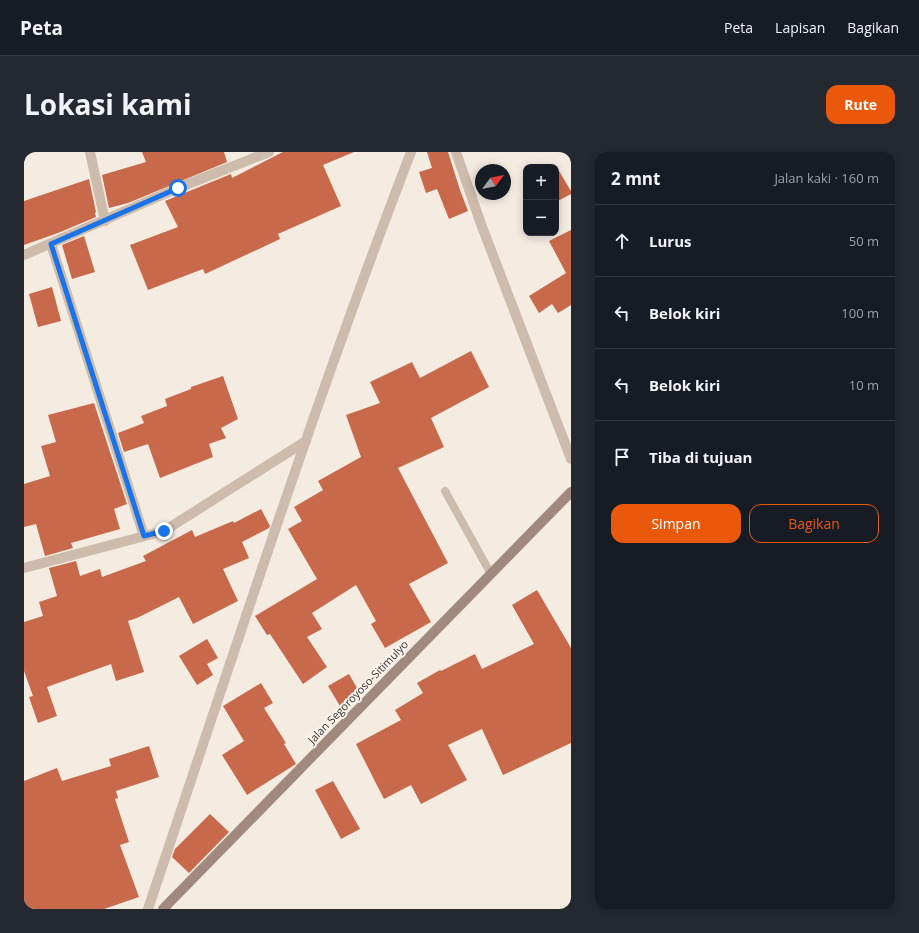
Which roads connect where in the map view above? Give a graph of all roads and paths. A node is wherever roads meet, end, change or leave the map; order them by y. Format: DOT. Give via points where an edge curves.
graph roads {
  1 [pos="90,152"];
  2 [pos="269,152"];
  3 [pos="411,152"];
  4 [pos="456,152"];
  5 [pos="105,221"];
  6 [pos="51,244"];
  7 [pos="24,255"];
  8 [pos="306,441"];
  9 [pos="571,459"];
  10 [pos="445,491"];
  11 [pos="571,492"];
  12 [pos="144,536"];
  13 [pos="24,568"];
  14 [pos="491,574"];
  15 [pos="148,909"];
  16 [pos="163,909"];
  1 -- 5 [label="street"];
  2 -- 5 [label="street" via="178,188"];
  3 -- 8 [label="street"];
  4 -- 9 [label="street"];
  5 -- 6 [label="street"];
  6 -- 7 [label="street"];
  6 -- 12 [label="street"];
  8 -- 12 [label="street" via="164,531"];
  8 -- 15 [label="street"];
  10 -- 14 [label="lane"];
  11 -- 14 [label="main road, Jalan Segoroyoso-Sitimulyo"];
  12 -- 13 [label="street"];
  14 -- 16 [label="main road, Jalan Segoroyoso-Sitimulyo"];
}
